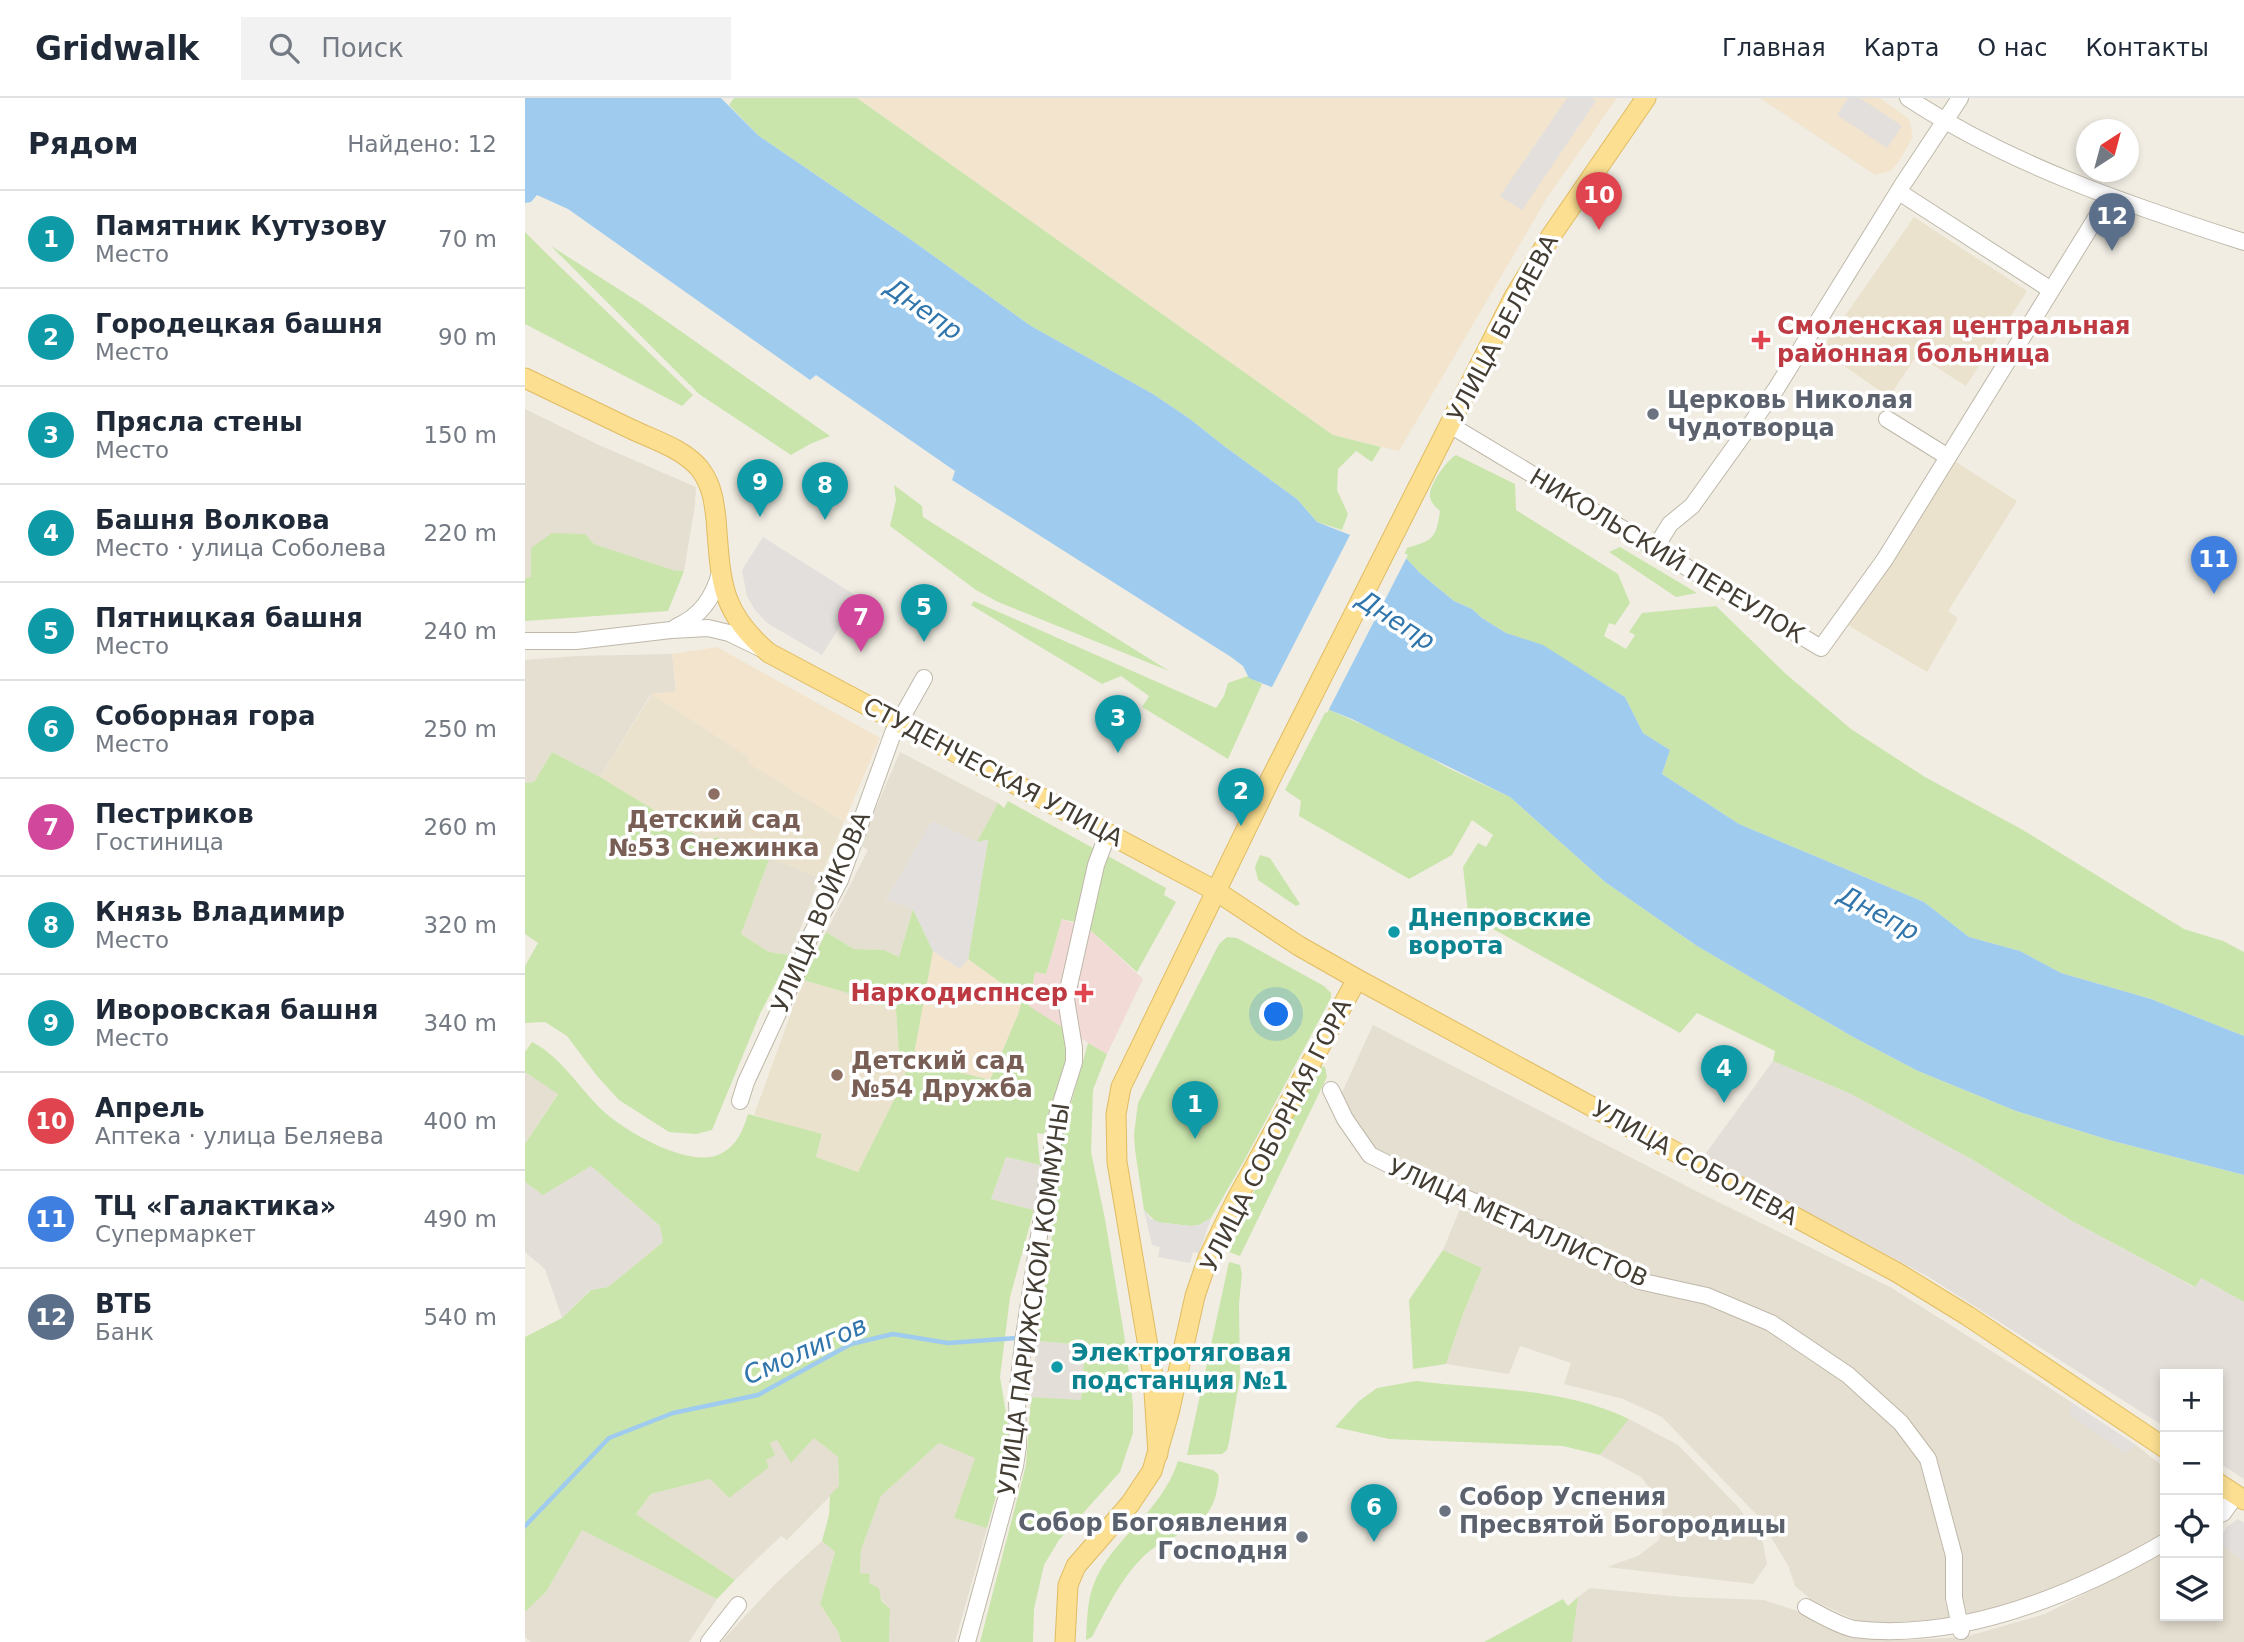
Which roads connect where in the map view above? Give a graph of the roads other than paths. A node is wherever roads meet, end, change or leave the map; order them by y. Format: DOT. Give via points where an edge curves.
graph roads {
  1 [pos="1646,98"];
  2 [pos="1908,98"];
  3 [pos="1960,98"];
  4 [pos="1944,122"];
  5 [pos="1899,192"];
  6 [pos="2109,197"];
  7 [pos="2244,242"];
  8 [pos="2052,290"];
  9 [pos="525,378"];
  10 [pos="1887,419"];
  11 [pos="1450,425"];
  12 [pos="1948,457"];
  13 [pos="1654,550"];
  14 [pos="720,573"];
  15 [pos="671,629"];
  16 [pos="525,641"];
  17 [pos="769,653"];
  18 [pos="924,678"];
  19 [pos="898,722"];
  20 [pos="1108,833"];
  21 [pos="1216,891"];
  22 [pos="1357,979"];
  23 [pos="1331,1090"];
  24 [pos="740,1101"];
  25 [pos="2160,1445"];
  26 [pos="1158,1454"];
  27 [pos="2223,1486"];
  28 [pos="2240,1498"];
  29 [pos="2223,1513"];
  30 [pos="2160,1545"];
  31 [pos="738,1605"];
  32 [pos="1806,1607"];
  33 [pos="1961,1631"];
  34 [pos="709,1642"];
  35 [pos="967,1642"];
  36 [pos="1065,1642"];
  1 -- 11 [label="main road, УЛИЦА БЕЛЯЕВА" via="1524,279"];
  2 -- 4 [label="street"];
  3 -- 4 [label="street"];
  4 -- 5 [label="street"];
  4 -- 6 [label="street"];
  5 -- 8 [label="street"];
  5 -- 13 [label="street" via="1776,389 1692,506 1670,524"];
  6 -- 7 [label="street"];
  6 -- 8 [label="street, НИКОЛЬСКИЙ ПЕРЕУЛОК"];
  8 -- 12 [label="street, НИКОЛЬСКИЙ ПЕРЕУЛОК"];
  9 -- 14 [label="main road" via="675,450 699,468 714,495"];
  10 -- 12 [label="street"];
  11 -- 13 [label="street, НИКОЛЬСКИЙ ПЕРЕУЛОК"];
  11 -- 21 [label="main road, УЛИЦА БЕЛЯЕВА"];
  12 -- 13 [label="street, НИКОЛЬСКИЙ ПЕРЕУЛОК" via="1885,559 1821,648"];
  14 -- 15 [label="street, СТУДЕНЧЕСКАЯ УЛИЦА" via="709,601 687,622"];
  14 -- 17 [label="main road, СТУДЕНЧЕСКАЯ УЛИЦА" via="738,623"];
  15 -- 16 [label="street, СТУДЕНЧЕСКАЯ УЛИЦА" via="576,641"];
  15 -- 17 [label="street, СТУДЕНЧЕСКАЯ УЛИЦА" via="708,628 729,633"];
  17 -- 19 [label="main road, СТУДЕНЧЕСКАЯ УЛИЦА"];
  18 -- 19 [label="street, УЛИЦА ВОЙКОВА"];
  19 -- 20 [label="main road, СТУДЕНЧЕСКАЯ УЛИЦА"];
  19 -- 24 [label="street, УЛИЦА ВОЙКОВА" via="840,880 809,939"];
  20 -- 21 [label="main road, СТУДЕНЧЕСКАЯ УЛИЦА"];
  20 -- 35 [label="street, УЛИЦА ПАРИЖСКОЙ КОММУНЫ" via="1095,865 1066,999 1074,1062 1057,1116 1023,1343 1016,1456"];
  21 -- 22 [label="main road, УЛИЦА СОБОЛЕВА"];
  21 -- 26 [label="main road, УЛИЦА БЕЛЯЕВА" via="1126,1074 1117,1107 1117,1162 1153,1376"];
  22 -- 25 [label="main road, УЛИЦА СОБОЛЕВА" via="1898,1273"];
  22 -- 26 [label="main road, УЛИЦА СОБОРНАЯ ГОРА" via="1208,1258"];
  23 -- 33 [label="street, УЛИЦА МЕТАЛЛИСТОВ" via="1370,1155 1576,1244 1639,1282 1707,1296 1771,1323 1848,1375 1901,1423 1928,1459 1954,1556 1954,1598"];
  26 -- 36 [label="main road, УЛИЦА СОБОРНАЯ ГОРА" via="1131,1504 1076,1566 1068,1585"];
  27 -- 28 [label="main road"];
  28 -- 29 [label="street"];
  30 -- 33 [label="street" via="2092,1584 2024,1614"];
  31 -- 34 [label="street"];
  32 -- 33 [label="street" via="1854,1629 1904,1637"];
}
